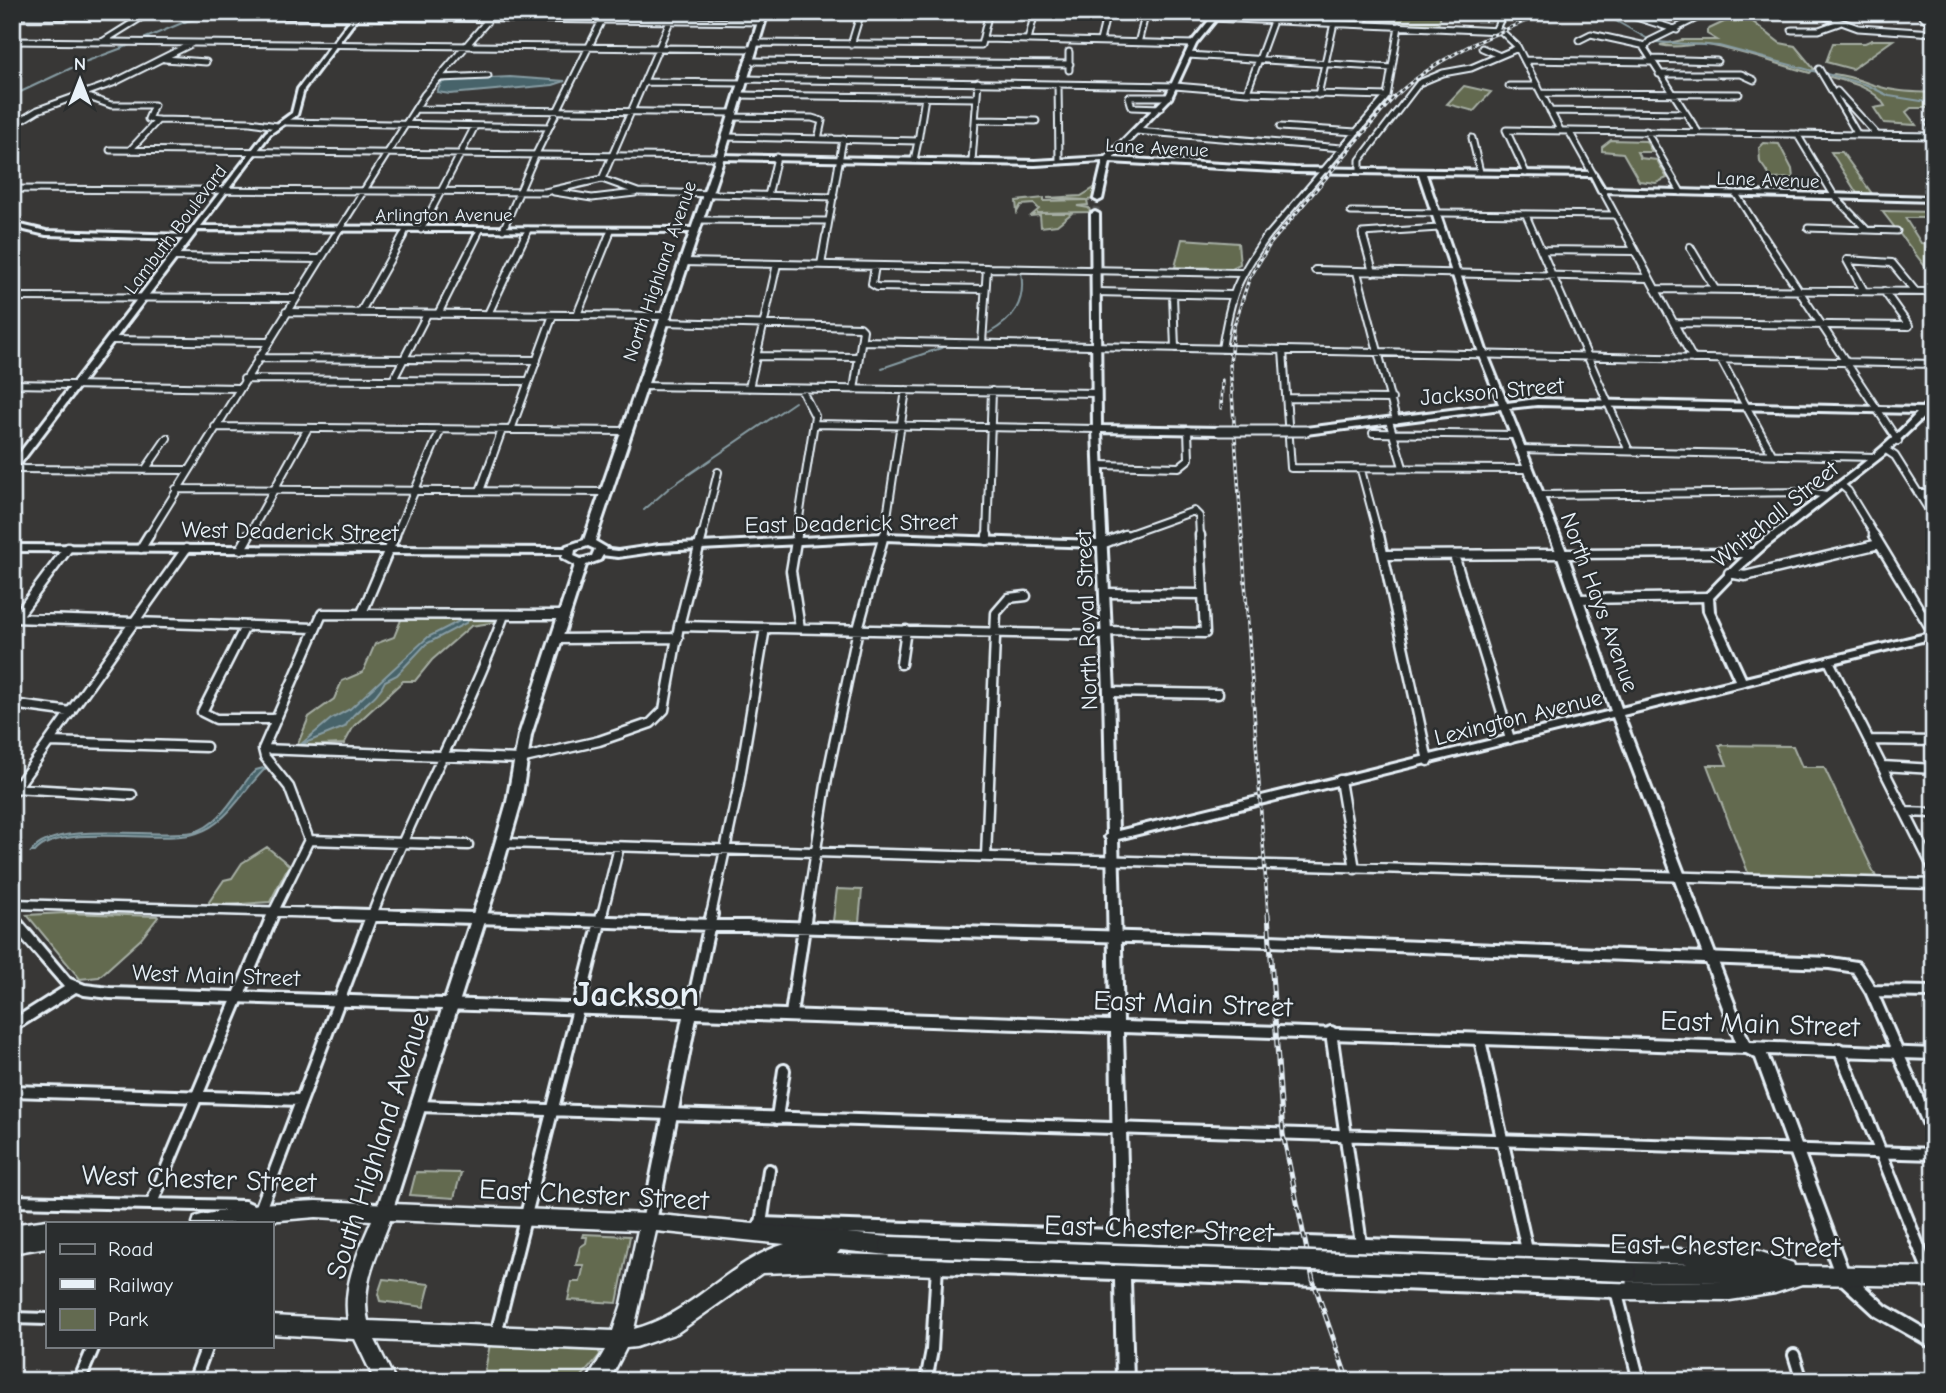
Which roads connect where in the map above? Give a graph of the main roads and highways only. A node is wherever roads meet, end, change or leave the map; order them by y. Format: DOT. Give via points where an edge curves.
graph roads {
  1 [pos="763,17"];
  2 [pos="589,542"];
  3 [pos="581,563"];
  4 [pos="384,1212"];
  5 [pos="257,1218"];
  6 [pos="213,1222"];
  7 [pos="649,1222"];
  8 [pos="678,1224"];
  9 [pos="761,1224"];
  10 [pos="46,1229"];
  11 [pos="12,1234"];
  12 [pos="46,1239"];
  13 [pos="12,1244"];
  14 [pos="856,1244"];
  15 [pos="1691,1256"];
  16 [pos="937,1266"];
  17 [pos="748,1270"];
  18 [pos="1804,1274"];
  19 [pos="1932,1277"];
  20 [pos="1616,1290"];
  21 [pos="273,1325"];
  22 [pos="362,1329"];
  23 [pos="622,1340"];
  24 [pos="385,1381"];
  25 [pos="597,1381"];
  1 -- 2 [label="main road, North Highland Avenue"];
  2 -- 3 [label="main road" via="599,545 601,552 592,561"];
  2 -- 3 [label="main road" via="568,551 571,561"];
  3 -- 4 [label="main road, South Highland Avenue" via="520,759 503,843"];
  4 -- 5 [label="highway, West Chester Street" via="316,1209"];
  4 -- 7 [label="highway, East Chester Street"];
  4 -- 22 [label="highway, South Highland Avenue" via="358,1289 356,1306"];
  5 -- 6 [label="highway"];
  7 -- 8 [label="highway, East Chester Street"];
  7 -- 23 [label="highway"];
  8 -- 9 [label="highway"];
  8 -- 14 [label="highway, East Chester Street"];
  10 -- 11 [label="highway"];
  12 -- 13 [label="highway"];
  14 -- 17 [label="highway" via="785,1253"];
  14 -- 18 [label="highway, East Chester Street, bridge" via="1627,1272"];
  15 -- 18 [label="highway" via="1758,1260"];
  16 -- 17 [label="highway" via="796,1262"];
  17 -- 23 [label="highway" via="670,1326 653,1335"];
  18 -- 19 [label="highway, East Chester Street"];
  18 -- 20 [label="highway" via="1775,1286 1710,1292"];
  21 -- 22 [label="highway"];
  22 -- 23 [label="highway"];
  22 -- 24 [label="highway, South Highland Avenue"];
  23 -- 25 [label="highway"];
}
